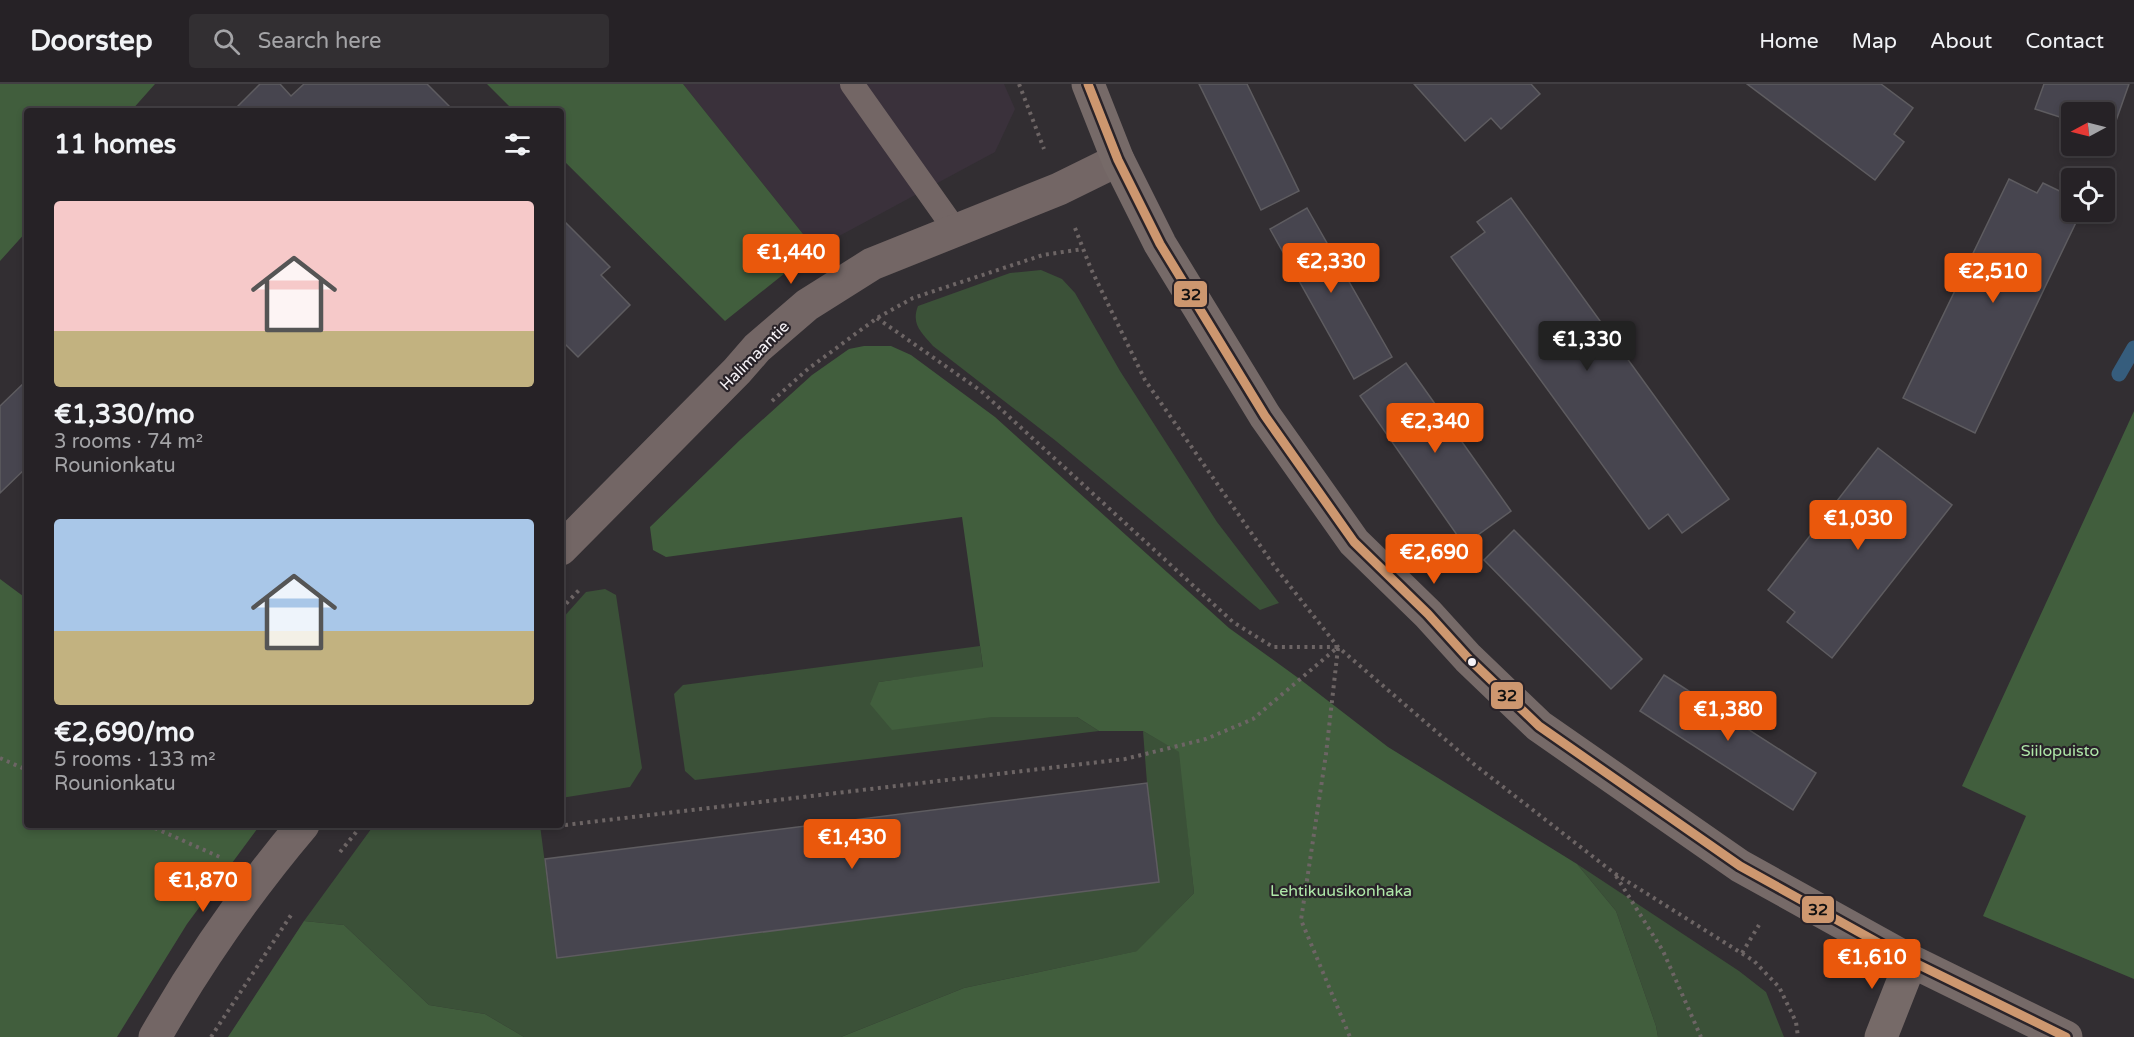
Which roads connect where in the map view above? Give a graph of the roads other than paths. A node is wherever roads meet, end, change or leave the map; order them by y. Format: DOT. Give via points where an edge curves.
graph roads {
  1 [pos="852,84"];
  2 [pos="1088,84"];
  3 [pos="1118,160"];
  4 [pos="956,231"];
  5 [pos="564,546"];
  6 [pos="300,828"];
  7 [pos="1911,962"];
  8 [pos="155,1037"];
  9 [pos="1881,1037"];
  10 [pos="2066,1037"];
  1 -- 4 [label="lane"];
  2 -- 3 [label="main road"];
  3 -- 4 [label="street, Halimaantie"];
  3 -- 7 [label="main road" via="1160,244 1265,416 1354,542 1468,658 1539,726 1740,866"];
  4 -- 5 [label="street, Halimaantie" via="872,264 807,305 757,348"];
  6 -- 8 [label="street" via="260,876 186,983"];
  7 -- 9 [label="main road"];
  7 -- 10 [label="main road"];
}
